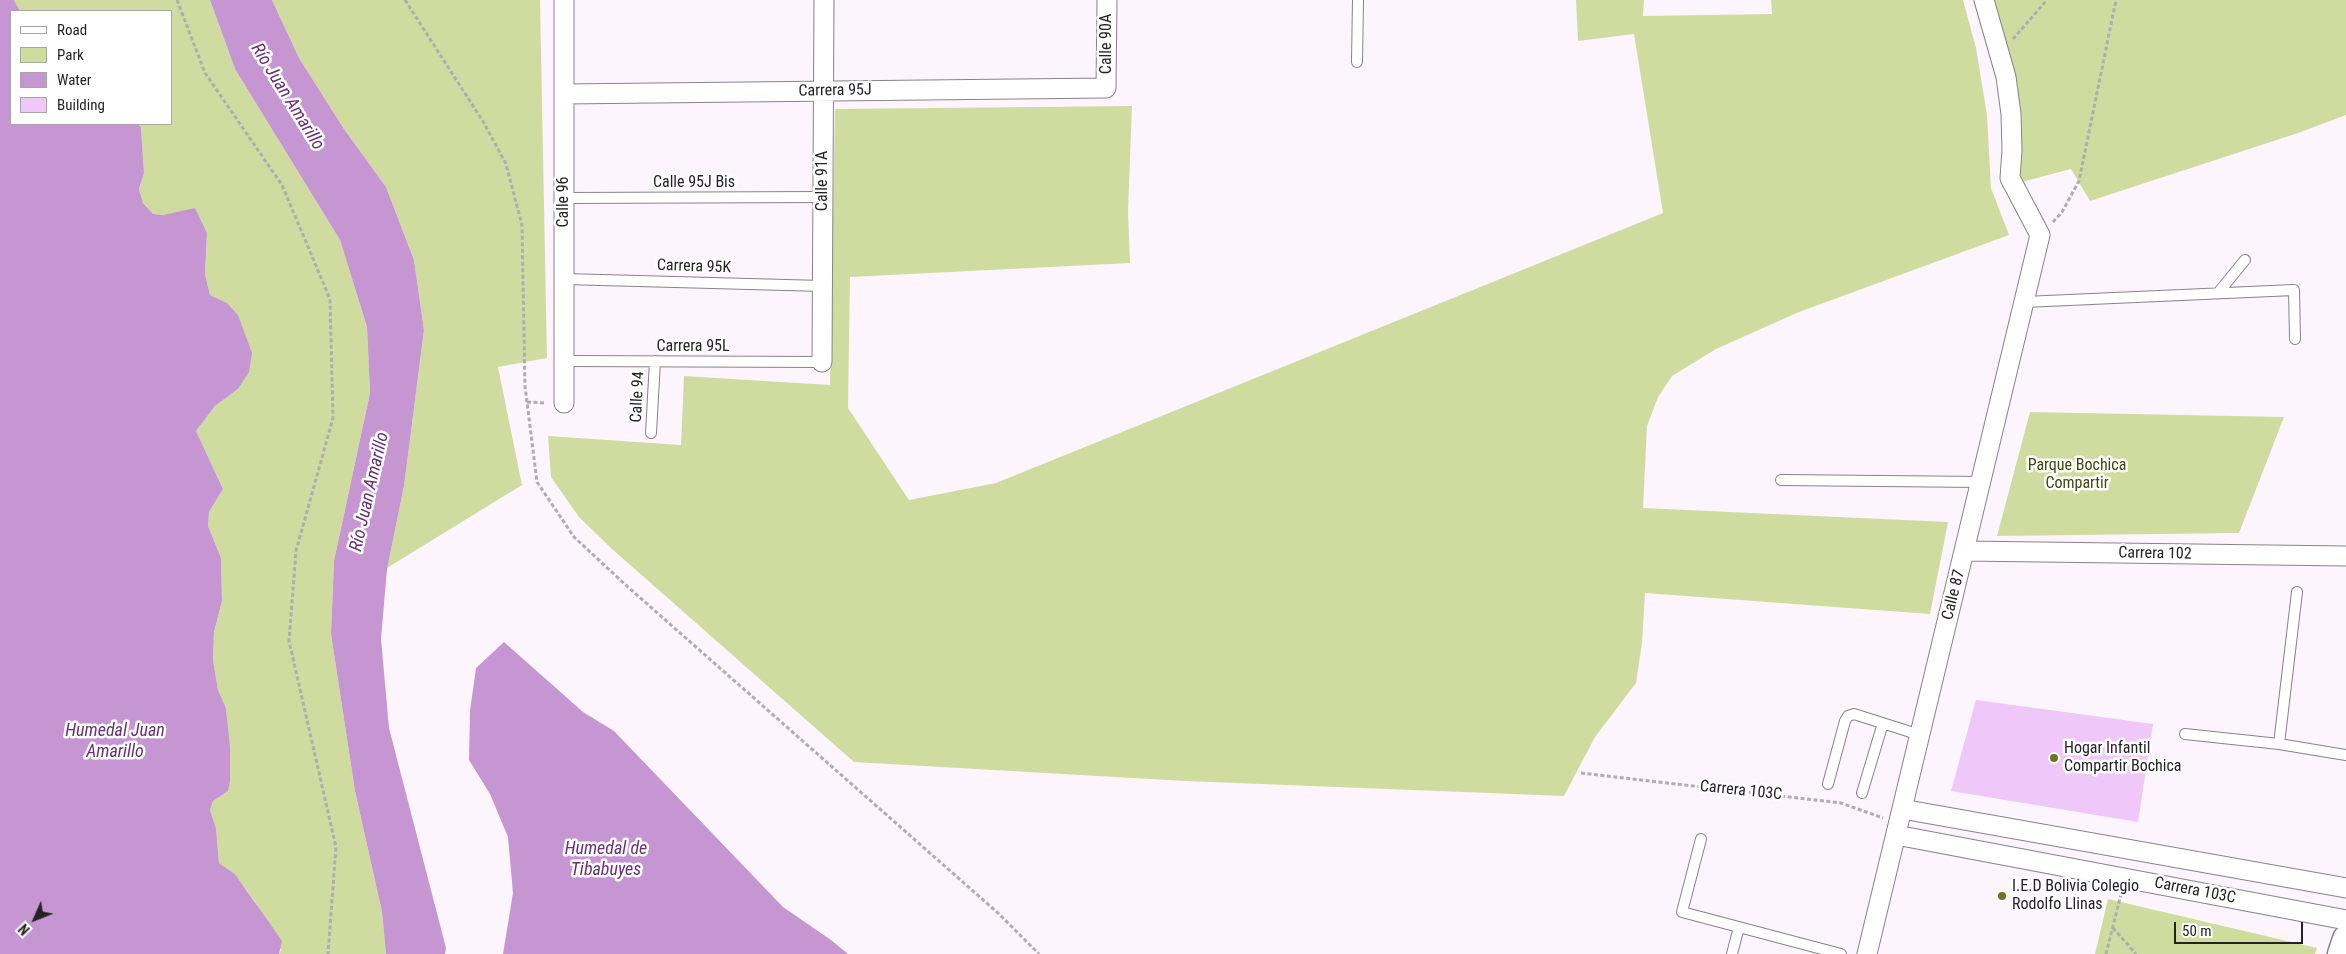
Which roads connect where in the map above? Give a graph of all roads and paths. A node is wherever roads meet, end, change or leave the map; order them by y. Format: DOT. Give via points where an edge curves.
graph roads {
  1 [pos="177,0"];
  2 [pos="405,0"];
  3 [pos="564,0"];
  4 [pos="824,0"];
  5 [pos="1107,0"];
  6 [pos="1358,0"];
  7 [pos="1984,0"];
  8 [pos="2047,0"];
  9 [pos="2116,0"];
  10 [pos="2000,56"];
  11 [pos="1357,62"];
  12 [pos="1106,88"];
  13 [pos="824,91"];
  14 [pos="564,94"];
  15 [pos="823,197"];
  16 [pos="564,198"];
  17 [pos="2040,235"];
  18 [pos="2245,260"];
  19 [pos="564,278"];
  20 [pos="823,286"];
  21 [pos="2218,293"];
  22 [pos="2024,302"];
  23 [pos="2295,339"];
  24 [pos="564,361"];
  25 [pos="655,362"];
  26 [pos="822,362"];
  27 [pos="564,403"];
  28 [pos="651,434"];
  29 [pos="1781,480"];
  30 [pos="1981,482"];
  31 [pos="1964,551"];
  32 [pos="2346,556"];
  33 [pos="2297,592"];
  34 [pos="1883,722"];
  35 [pos="2185,734"];
  36 [pos="1920,735"];
  37 [pos="2279,744"];
  38 [pos="2346,755"];
  39 [pos="1581,773"];
  40 [pos="1828,784"];
  41 [pos="1862,793"];
  42 [pos="1899,822"];
  43 [pos="1701,839"];
  44 [pos="2125,878"];
  45 [pos="2346,888"];
  46 [pos="2346,920"];
  47 [pos="1739,927"];
  48 [pos="2112,928"];
  49 [pos="2346,939"];
  50 [pos="328,954"];
  51 [pos="1038,954"];
  52 [pos="1732,954"];
  53 [pos="1841,954"];
  54 [pos="1867,954"];
  55 [pos="2106,954"];
  56 [pos="2136,954"];
  57 [pos="2341,954"];
  1 -- 50 [label="path" via="205,73 282,185 330,299 333,418 296,550 289,640 336,847"];
  2 -- 51 [label="path" via="484,123 506,164 522,225 525,386 537,482 574,537 998,913"];
  3 -- 14 [label="street, Calle 96"];
  4 -- 13 [label="street, Calle 91A"];
  5 -- 12 [label="street, Calle 90A"];
  6 -- 11 [label="lane"];
  7 -- 10 [label="street"];
  8 -- 10 [label="path"];
  9 -- 17 [label="path" via="2079,181 2062,212"];
  10 -- 17 [label="street" via="2011,114 2010,178"];
  12 -- 13 [label="street, Carrera 95J"];
  13 -- 14 [label="street, Carrera 95J"];
  13 -- 15 [label="street, Calle 91A"];
  14 -- 16 [label="street, Calle 96"];
  15 -- 16 [label="lane, Calle 95J Bis"];
  15 -- 20 [label="street, Calle 91A"];
  16 -- 19 [label="street, Calle 96"];
  17 -- 22 [label="street, Calle 87"];
  18 -- 21 [label="lane"];
  19 -- 20 [label="lane, Carrera 95K"];
  19 -- 24 [label="street, Calle 96"];
  20 -- 26 [label="street, Calle 91A"];
  21 -- 22 [label="lane"];
  21 -- 23 [label="lane" via="2294,290"];
  22 -- 30 [label="street, Calle 87"];
  24 -- 25 [label="lane, Carrera 95L"];
  24 -- 27 [label="street, Calle 96"];
  25 -- 26 [label="lane, Carrera 95L"];
  25 -- 28 [label="lane, Calle 94"];
  29 -- 30 [label="lane"];
  30 -- 31 [label="street, Calle 87"];
  31 -- 32 [label="street, Carrera 102"];
  31 -- 36 [label="street, Calle 87"];
  33 -- 37 [label="lane"];
  34 -- 36 [label="lane"];
  34 -- 40 [label="lane" via="1854,714 1848,716"];
  34 -- 41 [label="lane"];
  35 -- 37 [label="lane"];
  36 -- 42 [label="street, Calle 87"];
  37 -- 38 [label="lane"];
  39 -- 42 [label="path, Carrera 103C" via="1841,803"];
  42 -- 44 [label="street, Carrera 103C"];
  42 -- 45 [label="street, Carrera 103C"];
  42 -- 54 [label="street, Calle 87"];
  43 -- 47 [label="lane" via="1682,912"];
  44 -- 46 [label="street, Carrera 103C"];
  44 -- 48 [label="path"];
  47 -- 52 [label="lane"];
  47 -- 53 [label="lane"];
  48 -- 55 [label="path"];
  48 -- 56 [label="path"];
  49 -- 57 [label="street"];
}
